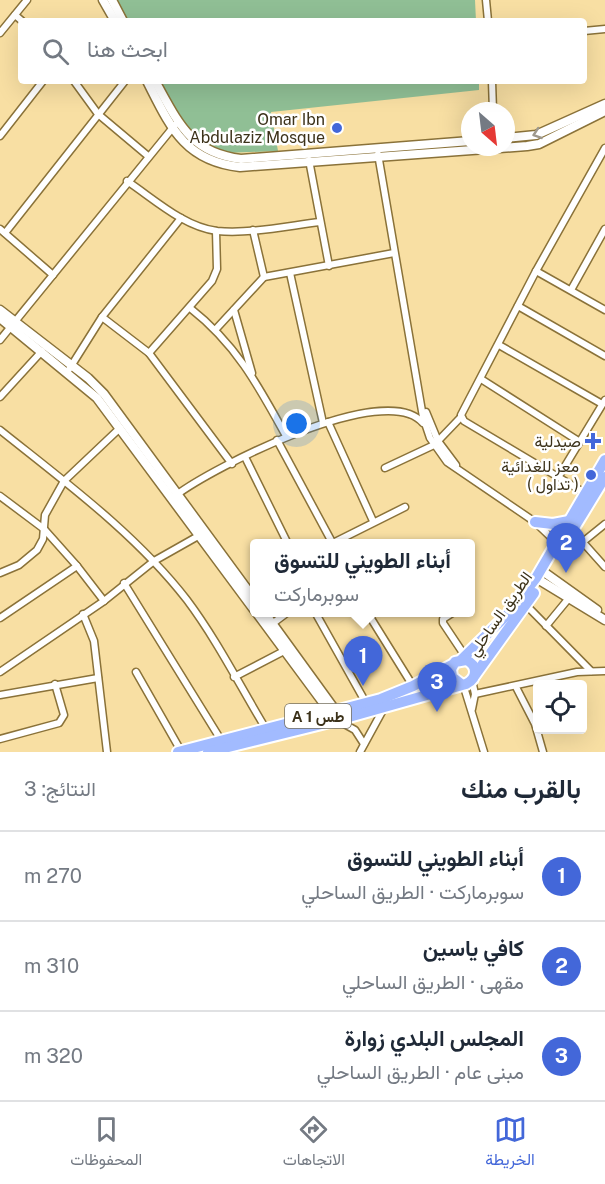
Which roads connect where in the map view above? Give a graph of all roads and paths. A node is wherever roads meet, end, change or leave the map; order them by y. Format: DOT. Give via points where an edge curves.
graph roads {
  1 [pos="27,0"];
  2 [pos="104,0"];
  3 [pos="112,0"];
  4 [pos="486,0"];
  5 [pos="15,15"];
  6 [pos="18,18"];
  7 [pos="113,18"];
  8 [pos="121,18"];
  9 [pos="488,18"];
  10 [pos="605,29"];
  11 [pos="587,31"];
  12 [pos="0,33"];
  13 [pos="41,84"];
  14 [pos="76,84"];
  15 [pos="123,84"];
  16 [pos="149,84"];
  17 [pos="156,84"];
  18 [pos="492,84"];
  19 [pos="493,102"];
  20 [pos="605,104"];
  21 [pos="605,111"];
  22 [pos="98,114"];
  23 [pos="175,125"];
  24 [pos="0,136"];
  25 [pos="515,137"];
  26 [pos="461,142"];
  27 [pos="515,146"];
  28 [pos="605,148"];
  29 [pos="461,149"];
  30 [pos="378,153"];
  31 [pos="148,156"];
  32 [pos="309,158"];
  33 [pos="127,181"];
  34 [pos="181,218"];
  35 [pos="320,222"];
  36 [pos="253,230"];
  37 [pos="605,230"];
  38 [pos="2,231"];
  39 [pos="216,231"];
  40 [pos="394,253"];
  41 [pos="329,266"];
  42 [pos="536,271"];
  43 [pos="290,273"];
  44 [pos="53,274"];
  45 [pos="264,278"];
  46 [pos="571,290"];
  47 [pos="518,306"];
  48 [pos="190,308"];
  49 [pos="0,310"];
  50 [pos="234,310"];
  51 [pos="605,310"];
  52 [pos="102,317"];
  53 [pos="0,318"];
  54 [pos="14,325"];
  55 [pos="216,329"];
  56 [pos="0,340"];
  57 [pos="499,345"];
  58 [pos="44,348"];
  59 [pos="149,352"];
  60 [pos="605,356"];
  61 [pos="70,368"];
  62 [pos="254,378"];
  63 [pos="482,379"];
  64 [pos="0,397"];
  65 [pos="604,402"];
  66 [pos="421,404"];
  67 [pos="461,417"];
  68 [pos="325,422"];
  69 [pos="120,428"];
  70 [pos="427,429"];
  71 [pos="0,430"];
  72 [pos="286,436"];
  73 [pos="278,440"];
  74 [pos="580,442"];
  75 [pos="436,443"];
  76 [pos="245,457"];
  77 [pos="605,460"];
  78 [pos="232,464"];
  79 [pos="385,468"];
  80 [pos="559,476"];
  81 [pos="605,477"];
  82 [pos="64,481"];
  83 [pos="585,493"];
  84 [pos="175,495"];
  85 [pos="1,498"];
  86 [pos="405,507"];
  87 [pos="373,521"];
  88 [pos="535,522"];
  89 [pos="605,524"];
  90 [pos="571,525"];
  91 [pos="44,529"];
  92 [pos="200,535"];
  93 [pos="286,539"];
  94 [pos="331,539"];
  95 [pos="340,539"];
  96 [pos="584,541"];
  97 [pos="559,544"];
  98 [pos="154,561"];
  99 [pos="604,565"];
  100 [pos="77,566"];
  101 [pos="0,573"];
  102 [pos="541,576"];
  103 [pos="124,583"];
  104 [pos="250,593"];
  105 [pos="569,598"];
  106 [pos="104,601"];
  107 [pos="250,604"];
  108 [pos="525,604"];
  109 [pos="83,614"];
  110 [pos="605,615"];
  111 [pos="260,617"];
  112 [pos="267,617"];
  113 [pos="281,617"];
  114 [pos="318,617"];
  115 [pos="370,617"];
  116 [pos="446,617"];
  117 [pos="0,618"];
  118 [pos="605,620"];
  119 [pos="272,624"];
  120 [pos="546,627"];
  121 [pos="284,651"];
  122 [pos="460,660"];
  123 [pos="591,670"];
  124 [pos="605,671"];
  125 [pos="0,672"];
  126 [pos="136,672"];
  127 [pos="234,677"];
  128 [pos="98,678"];
  129 [pos="468,681"];
  130 [pos="55,684"];
  131 [pos="413,686"];
  132 [pos="516,687"];
  133 [pos="475,694"];
  134 [pos="0,695"];
  135 [pos="366,703"];
  136 [pos="385,708"];
  137 [pos="472,710"];
  138 [pos="336,716"];
  139 [pos="266,730"];
  140 [pos="0,739"];
  141 [pos="364,744"];
  142 [pos="227,746"];
  143 [pos="107,752"];
  144 [pos="179,752"];
  145 [pos="208,752"];
  146 [pos="360,752"];
  147 [pos="484,752"];
  148 [pos="543,752"];
  1 -- 5 [label="street"];
  2 -- 7 [label="street"];
  3 -- 8 [label="street"];
  4 -- 9 [label="street"];
  5 -- 6 [label="street"];
  5 -- 12 [label="street"];
  10 -- 11 [label="street"];
  13 -- 24 [label="street"];
  14 -- 22 [label="street"];
  15 -- 22 [label="street"];
  16 -- 23 [label="street"];
  17 -- 23 [label="street"];
  18 -- 19 [label="street"];
  20 -- 25 [label="street, one-way" via="536,135"];
  21 -- 27 [label="street" via="539,144"];
  22 -- 31 [label="street"];
  22 -- 38 [label="street"];
  23 -- 31 [label="street"];
  23 -- 32 [label="street" via="197,144 225,157"];
  26 -- 30 [label="street"];
  28 -- 42 [label="street"];
  29 -- 30 [label="street"];
  30 -- 32 [label="street"];
  30 -- 40 [label="street"];
  31 -- 33 [label="street"];
  32 -- 35 [label="street"];
  33 -- 34 [label="street"];
  33 -- 44 [label="street"];
  34 -- 39 [label="street"];
  34 -- 52 [label="street"];
  35 -- 36 [label="street"];
  35 -- 41 [label="street"];
  36 -- 39 [label="street"];
  36 -- 45 [label="street"];
  37 -- 46 [label="street"];
  38 -- 44 [label="street"];
  39 -- 48 [label="street" via="217,269"];
  40 -- 41 [label="street"];
  40 -- 66 [label="street"];
  41 -- 43 [label="street"];
  42 -- 46 [label="street"];
  42 -- 47 [label="street"];
  43 -- 45 [label="street"];
  43 -- 68 [label="street"];
  44 -- 54 [label="street"];
  45 -- 50 [label="street"];
  46 -- 51 [label="street"];
  47 -- 57 [label="street"];
  47 -- 60 [label="street"];
  48 -- 55 [label="street"];
  48 -- 59 [label="street"];
  49 -- 54 [label="street"];
  50 -- 55 [label="street"];
  50 -- 62 [label="street"];
  52 -- 59 [label="street"];
  52 -- 61 [label="street"];
  53 -- 54 [label="street"];
  54 -- 56 [label="street"];
  54 -- 58 [label="street"];
  55 -- 62 [label="street"];
  57 -- 63 [label="street"];
  57 -- 65 [label="street"];
  58 -- 61 [label="street"];
  58 -- 64 [label="street"];
  59 -- 78 [label="street"];
  61 -- 69 [label="street"];
  61 -- 84 [label="street" via="104,394"];
  62 -- 72 [label="street"];
  63 -- 67 [label="street"];
  63 -- 74 [label="street"];
  65 -- 74 [label="street"];
  66 -- 70 [label="street"];
  66 -- 75 [label="street"];
  67 -- 75 [label="street"];
  67 -- 80 [label="street"];
  68 -- 70 [label="street" via="401,410 417,416"];
  68 -- 72 [label="street"];
  68 -- 87 [label="street"];
  69 -- 82 [label="street"];
  69 -- 84 [label="street"];
  70 -- 75 [label="street"];
  71 -- 82 [label="street"];
  72 -- 73 [label="street"];
  73 -- 76 [label="street"];
  73 -- 94 [label="street"];
  74 -- 80 [label="street"];
  75 -- 79 [label="street"];
  75 -- 88 [label="street" via="447,462"];
  76 -- 78 [label="street"];
  76 -- 93 [label="street"];
  77 -- 83 [label="highway, الطريق الساحلي / A 1 طس"];
  78 -- 84 [label="street"];
  80 -- 83 [label="street"];
  81 -- 90 [label="highway, الطريق الساحلي / A 1 طس"];
  82 -- 91 [label="street" via="48,507"];
  82 -- 98 [label="street"];
  83 -- 90 [label="highway, الطريق الساحلي / A 1 طس"];
  84 -- 92 [label="street"];
  84 -- 104 [label="street"];
  85 -- 91 [label="street"];
  86 -- 87 [label="street"];
  87 -- 95 [label="street"];
  88 -- 90 [label="highway"];
  88 -- 97 [label="street"];
  89 -- 96 [label="street"];
  90 -- 96 [label="street"];
  90 -- 97 [label="highway, الطريق الساحلي / A 1 طس"];
  91 -- 100 [label="street"];
  91 -- 101 [label="street" via="43,539 30,558"];
  92 -- 98 [label="street"];
  92 -- 107 [label="street"];
  96 -- 99 [label="street"];
  97 -- 102 [label="highway, الطريق الساحلي / A 1 طس"];
  98 -- 103 [label="street"];
  98 -- 127 [label="street" via="198,616"];
  100 -- 106 [label="street"];
  100 -- 117 [label="street"];
  102 -- 105 [label="street"];
  102 -- 108 [label="highway, الطريق الساحلي / A 1 طس"];
  102 -- 110 [label="street"];
  102 -- 122 [label="highway, الطريق الساحلي / A 1 طس"];
  103 -- 106 [label="street"];
  103 -- 142 [label="street"];
  105 -- 118 [label="street"];
  105 -- 120 [label="street"];
  106 -- 109 [label="street"];
  108 -- 120 [label="street"];
  108 -- 129 [label="highway, الطريق الساحلي / A 1 طس"];
  109 -- 125 [label="street"];
  109 -- 128 [label="street" via="94,641"];
  111 -- 121 [label="street"];
  112 -- 119 [label="street"];
  113 -- 119 [label="street"];
  114 -- 135 [label="street"];
  115 -- 131 [label="street"];
  116 -- 122 [label="street" via="443,623"];
  119 -- 138 [label="street"];
  120 -- 123 [label="street"];
  121 -- 127 [label="street"];
  121 -- 138 [label="street"];
  122 -- 129 [label="highway" via="473,664"];
  122 -- 129 [label="highway" via="452,677"];
  122 -- 131 [label="highway, الطريق الساحلي / A 1 طس"];
  123 -- 124 [label="street"];
  123 -- 132 [label="street"];
  126 -- 144 [label="street"];
  127 -- 139 [label="street"];
  128 -- 130 [label="street"];
  128 -- 143 [label="street"];
  129 -- 133 [label="street"];
  129 -- 136 [label="highway, الطريق الساحلي / A 1 طس"];
  129 -- 137 [label="street"];
  130 -- 134 [label="street"];
  130 -- 140 [label="street" via="64,715 59,723"];
  131 -- 135 [label="highway, الطريق الساحلي / A 1 طس"];
  132 -- 133 [label="street"];
  132 -- 148 [label="street" via="535,724"];
  133 -- 137 [label="street"];
  135 -- 138 [label="highway, الطريق الساحلي / A 1 طس"];
  136 -- 138 [label="highway, الطريق الساحلي / A 1 طس"];
  136 -- 141 [label="street"];
  137 -- 147 [label="street"];
  138 -- 139 [label="highway, الطريق الساحلي / A 1 طس"];
  138 -- 141 [label="street" via="355,730"];
  138 -- 142 [label="highway, الطريق الساحلي / A 1 طس"];
  139 -- 142 [label="highway, الطريق الساحلي / A 1 طس"];
  141 -- 146 [label="street"];
  142 -- 144 [label="highway, الطريق الساحلي / A 1 طس"];
  142 -- 145 [label="highway, الطريق الساحلي / A 1 طس"];
}
